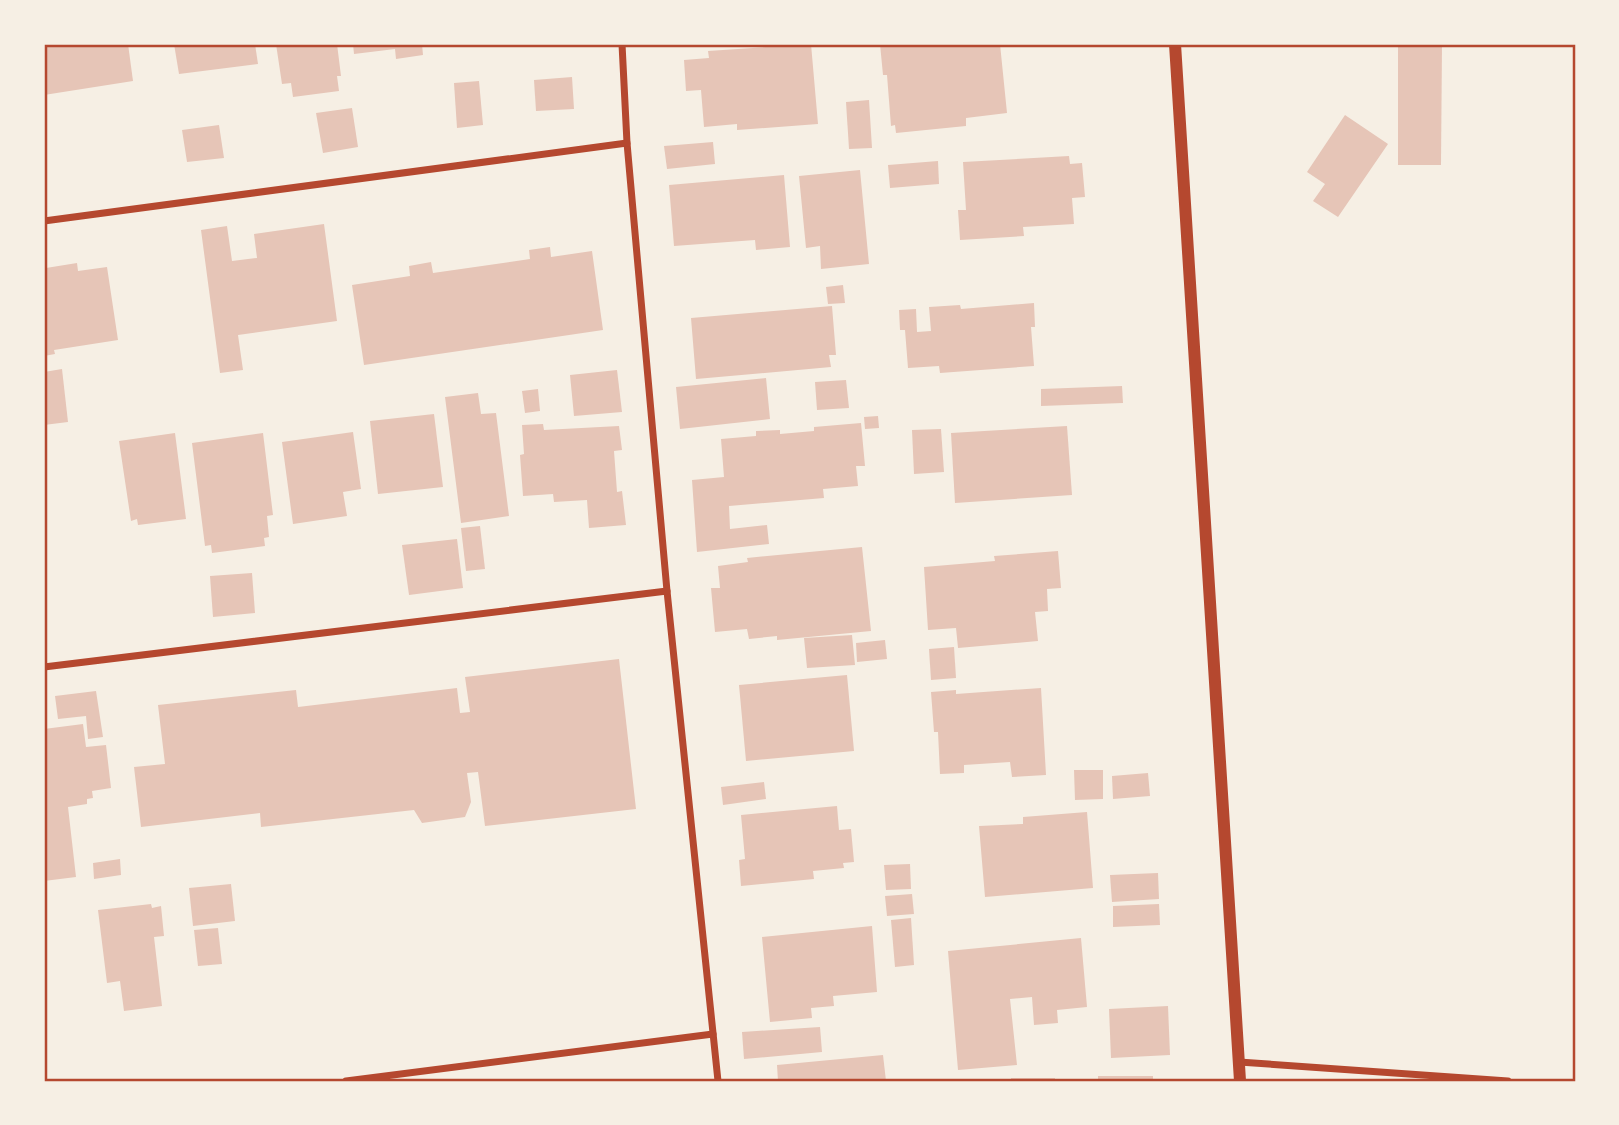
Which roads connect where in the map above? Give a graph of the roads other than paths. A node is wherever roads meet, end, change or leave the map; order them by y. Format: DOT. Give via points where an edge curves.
graph roads {
  1 [pos="622,44"];
  2 [pos="1175,44"];
  3 [pos="627,143"];
  4 [pos="44,221"];
  5 [pos="667,591"];
  6 [pos="44,667"];
  7 [pos="713,1034"];
  8 [pos="1239,1062"];
  9 [pos="346,1081"];
  10 [pos="718,1081"];
  11 [pos="1241,1081"];
  12 [pos="1508,1081"];
  1 -- 3 [label="street"];
  2 -- 8 [label="street"];
  3 -- 4 [label="street"];
  3 -- 5 [label="street"];
  5 -- 6 [label="street"];
  5 -- 7 [label="street"];
  7 -- 9 [label="street"];
  7 -- 10 [label="street"];
  8 -- 11 [label="street"];
  8 -- 12 [label="street"];
}
